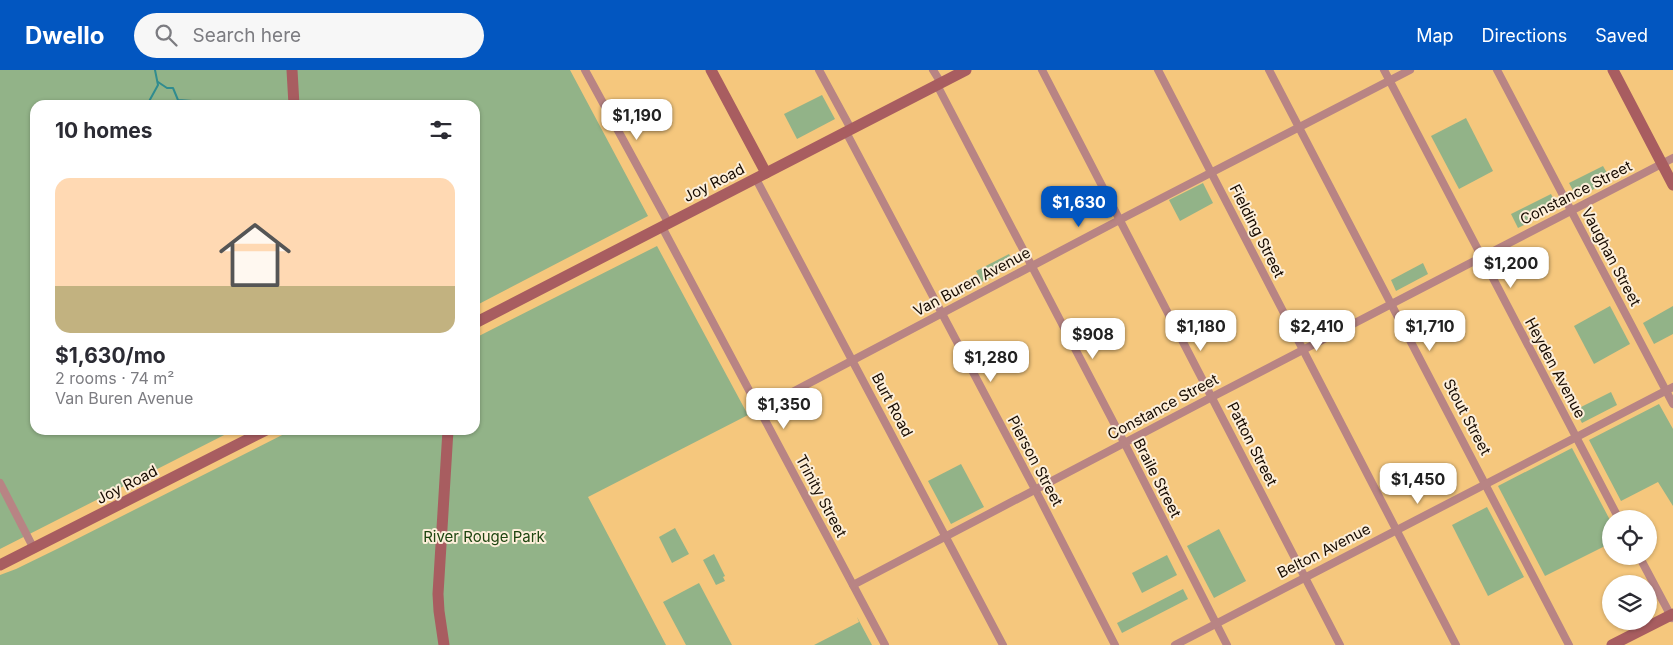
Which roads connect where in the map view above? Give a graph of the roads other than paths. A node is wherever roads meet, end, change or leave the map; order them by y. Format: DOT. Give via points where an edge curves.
graph roads {
  1 [pos="292,70"];
  2 [pos="585,70"];
  3 [pos="711,70"];
  4 [pos="819,70"];
  5 [pos="933,70"];
  6 [pos="966,70"];
  7 [pos="1042,70"];
  8 [pos="1158,70"];
  9 [pos="1269,70"];
  10 [pos="1384,70"];
  11 [pos="1410,70"];
  12 [pos="1497,70"];
  13 [pos="1613,70"];
  14 [pos="1390,81"];
  15 [pos="939,84"];
  16 [pos="294,100"];
  17 [pos="1299,127"];
  18 [pos="848,130"];
  19 [pos="1673,158"];
  20 [pos="1662,164"];
  21 [pos="1211,172"];
  22 [pos="761,176"];
  23 [pos="1673,185"];
  24 [pos="1571,211"];
  25 [pos="1120,220"];
  26 [pos="666,225"];
  27 [pos="1482,258"];
  28 [pos="1030,266"];
  29 [pos="1392,304"];
  30 [pos="941,313"];
  31 [pos="480,320"];
  32 [pos="1303,350"];
  33 [pos="852,361"];
  34 [pos="1669,388"];
  35 [pos="1212,397"];
  36 [pos="1673,404"];
  37 [pos="760,409"];
  38 [pos="256,435"];
  39 [pos="448,435"];
  40 [pos="1576,437"];
  41 [pos="1124,443"];
  42 [pos="1486,482"];
  43 [pos="0,483"];
  44 [pos="1035,490"];
  45 [pos="1614,510"];
  46 [pos="1396,529"];
  47 [pos="945,537"];
  48 [pos="34,548"];
  49 [pos="0,565"];
  50 [pos="1644,565"];
  51 [pos="1305,577"];
  52 [pos="853,585"];
  53 [pos="1672,616"];
  54 [pos="1216,623"];
  55 [pos="444,645"];
  56 [pos="885,645"];
  57 [pos="1003,645"];
  58 [pos="1115,645"];
  59 [pos="1175,645"];
  60 [pos="1227,645"];
  61 [pos="1340,645"];
  62 [pos="1456,645"];
  63 [pos="1569,645"];
  64 [pos="1612,645"];
  1 -- 16 [label="main road"];
  2 -- 26 [label="street, Trinity Street"];
  3 -- 22 [label="main road, Burt Road"];
  4 -- 18 [label="street, Pierson Street"];
  5 -- 15 [label="street, Braile Street"];
  6 -- 15 [label="main road, Joy Road"];
  7 -- 25 [label="street, Patton Street"];
  8 -- 21 [label="street, Fielding Street"];
  9 -- 17 [label="street, Stout Street"];
  10 -- 14 [label="street, Heyden Avenue"];
  11 -- 14 [label="street, Van Buren Avenue"];
  12 -- 24 [label="street, Vaughan Street"];
  13 -- 20 [label="main road"];
  14 -- 17 [label="street, Van Buren Avenue"];
  14 -- 27 [label="street, Heyden Avenue"];
  15 -- 18 [label="main road, Joy Road"];
  15 -- 28 [label="street, Braile Street"];
  17 -- 21 [label="street, Van Buren Avenue"];
  17 -- 29 [label="street, Stout Street"];
  18 -- 22 [label="main road, Joy Road"];
  18 -- 30 [label="street, Pierson Street"];
  19 -- 20 [label="street, Constance Street"];
  20 -- 23 [label="main road"];
  20 -- 24 [label="street, Constance Street"];
  21 -- 25 [label="street, Van Buren Avenue"];
  21 -- 32 [label="street, Fielding Street"];
  22 -- 26 [label="main road, Joy Road"];
  22 -- 33 [label="street, Burt Road"];
  24 -- 27 [label="street, Constance Street"];
  24 -- 34 [label="street, Vaughan Street"];
  25 -- 28 [label="street, Van Buren Avenue"];
  25 -- 35 [label="street, Patton Street"];
  26 -- 31 [label="main road, Joy Road"];
  26 -- 37 [label="street, Trinity Street"];
  27 -- 29 [label="street, Constance Street"];
  27 -- 40 [label="street, Heyden Avenue"];
  28 -- 30 [label="street, Van Buren Avenue"];
  28 -- 41 [label="street, Braile Street"];
  29 -- 32 [label="street, Constance Street"];
  29 -- 42 [label="street, Stout Street"];
  30 -- 33 [label="street, Van Buren Avenue"];
  30 -- 44 [label="street, Pierson Street"];
  32 -- 35 [label="street, Constance Street"];
  32 -- 46 [label="street, Fielding Street"];
  33 -- 37 [label="street, Van Buren Avenue"];
  33 -- 47 [label="street, Burt Road"];
  34 -- 36 [label="street, Vaughan Street"];
  34 -- 40 [label="street, Belton Avenue"];
  35 -- 41 [label="street, Constance Street"];
  35 -- 51 [label="street, Patton Street"];
  37 -- 52 [label="street, Trinity Street"];
  38 -- 48 [label="main road, Joy Road"];
  39 -- 55 [label="main road" via="438,594"];
  40 -- 42 [label="street, Belton Avenue"];
  40 -- 45 [label="street, Heyden Avenue"];
  41 -- 44 [label="street, Constance Street"];
  41 -- 54 [label="street, Braile Street"];
  42 -- 46 [label="street, Belton Avenue"];
  42 -- 63 [label="street, Stout Street"];
  43 -- 48 [label="street"];
  44 -- 47 [label="street, Constance Street"];
  44 -- 58 [label="street, Pierson Street"];
  46 -- 51 [label="street, Belton Avenue"];
  46 -- 62 [label="street, Fielding Street"];
  47 -- 52 [label="street, Constance Street"];
  47 -- 57 [label="street, Burt Road"];
  48 -- 49 [label="main road, Joy Road"];
  50 -- 53 [label="street"];
  51 -- 54 [label="street, Belton Avenue"];
  51 -- 61 [label="street, Patton Street"];
  52 -- 56 [label="street, Trinity Street"];
  53 -- 64 [label="main road"];
  54 -- 59 [label="street, Belton Avenue"];
  54 -- 60 [label="street, Braile Street"];
}
